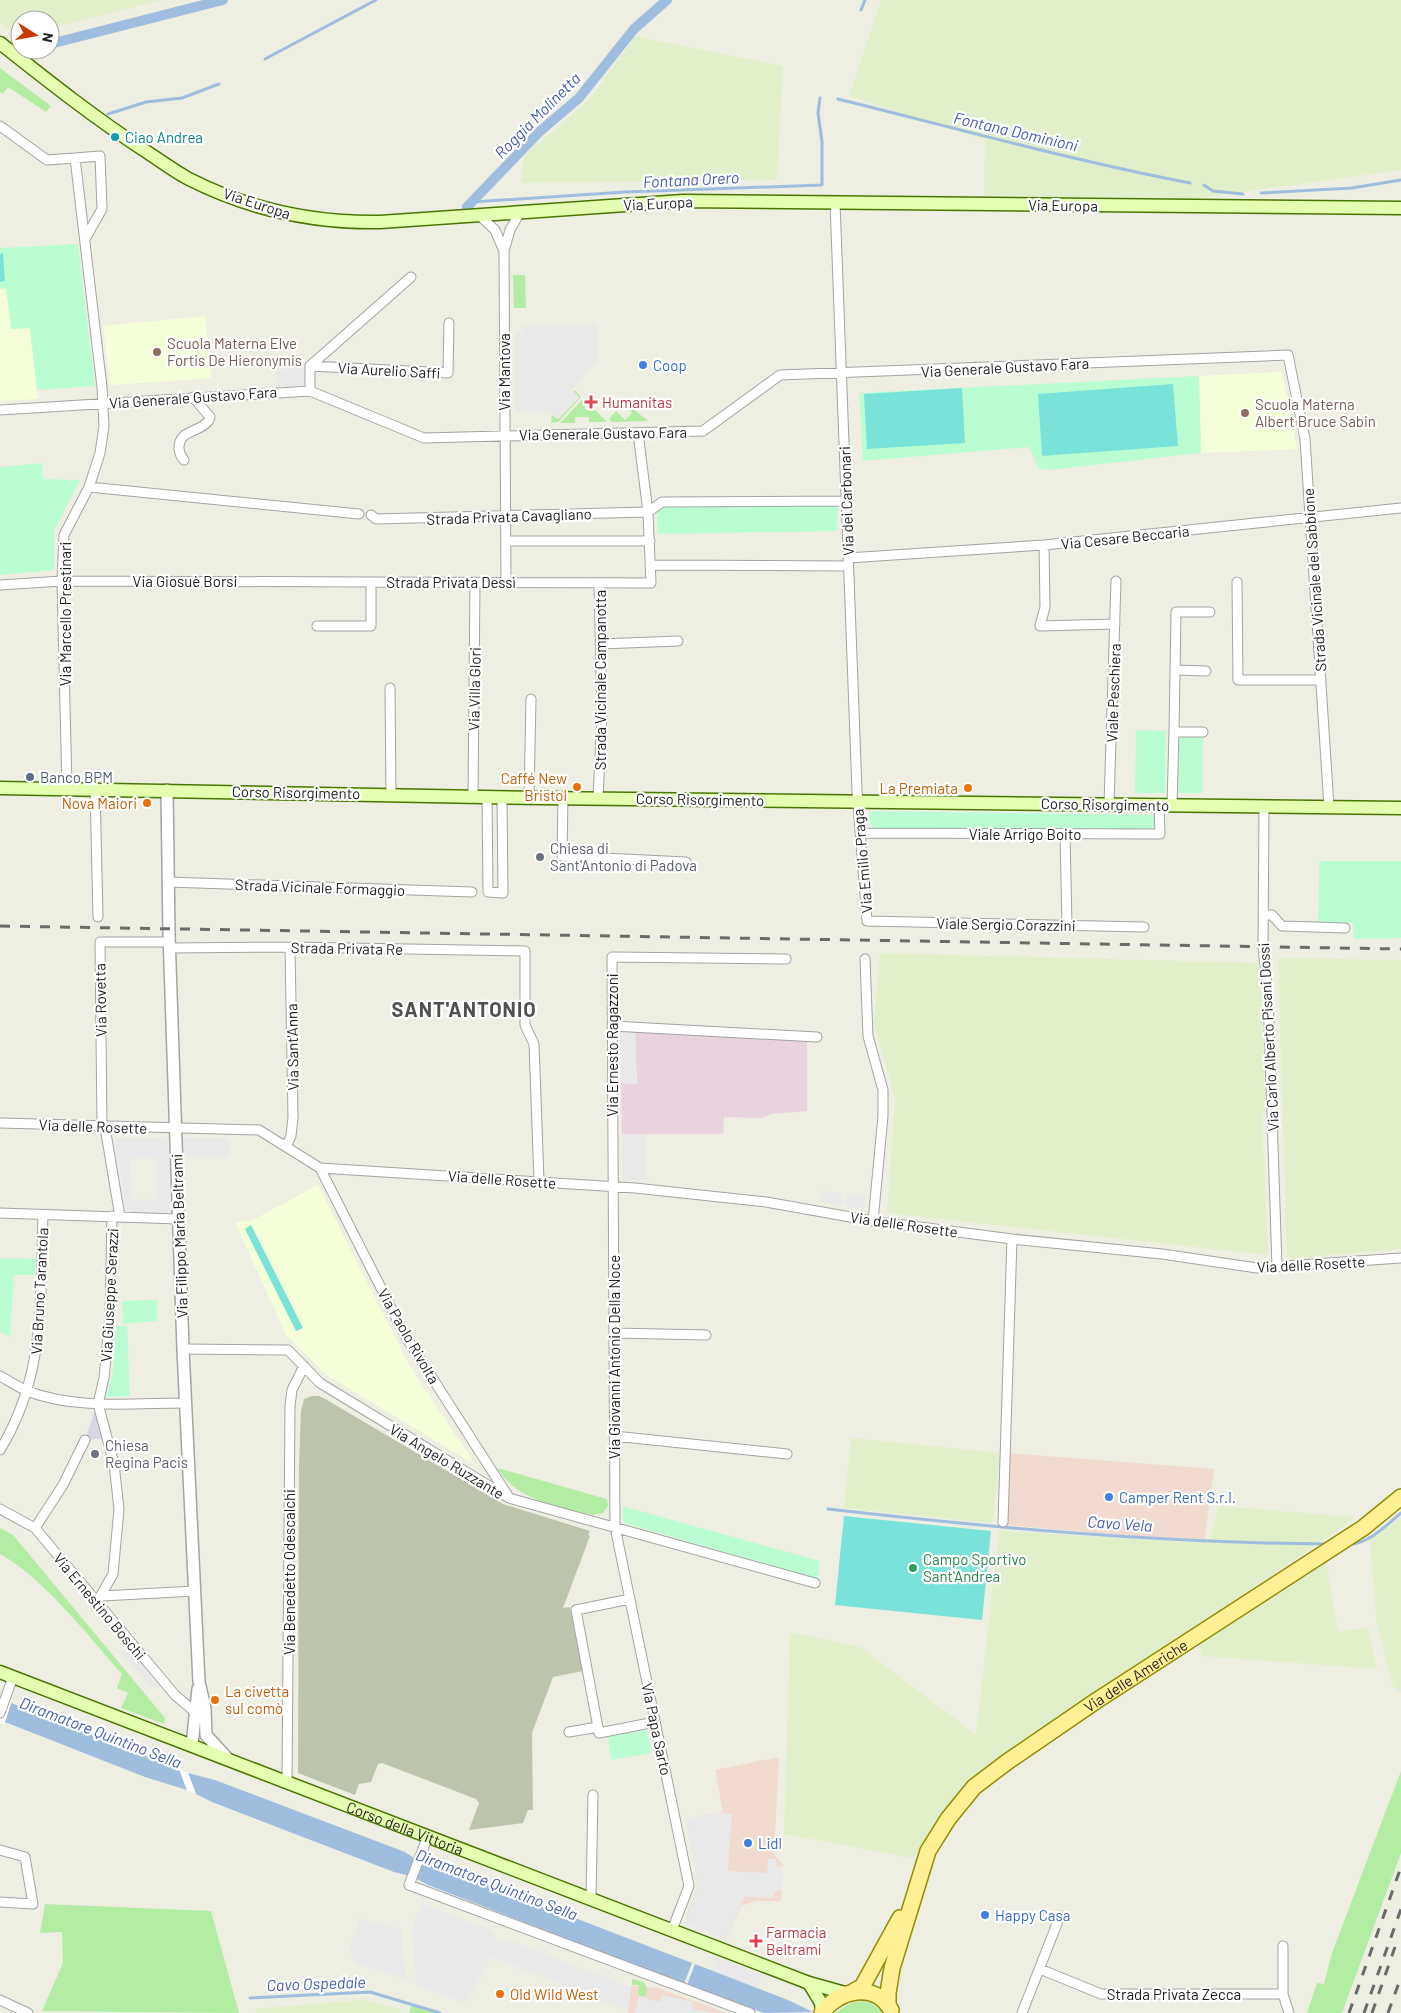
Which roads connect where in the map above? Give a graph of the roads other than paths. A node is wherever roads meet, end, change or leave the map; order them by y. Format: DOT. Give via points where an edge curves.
graph roads {
  1 [pos="0,44"];
  2 [pos="0,126"];
  3 [pos="75,158"];
  4 [pos="835,202"];
  5 [pos="1368,208"];
  6 [pos="1401,208"];
  7 [pos="1401,211"];
  8 [pos="520,212"];
  9 [pos="479,215"];
  10 [pos="85,239"];
  11 [pos="504,251"];
  12 [pos="411,277"];
  13 [pos="449,323"];
  14 [pos="1288,354"];
  15 [pos="310,366"];
  16 [pos="841,372"];
  17 [pos="310,391"];
  18 [pos="194,397"];
  19 [pos="104,403"];
  20 [pos="0,410"];
  21 [pos="638,433"];
  22 [pos="504,435"];
  23 [pos="184,460"];
  24 [pos="89,486"];
  25 [pos="846,501"];
  26 [pos="1401,508"];
  27 [pos="648,512"];
  28 [pos="358,514"];
  29 [pos="371,515"];
  30 [pos="506,517"];
  31 [pos="1310,518"];
  32 [pos="506,541"];
  33 [pos="650,541"];
  34 [pos="1044,545"];
  35 [pos="848,562"];
  36 [pos="650,565"];
  37 [pos="62,581"];
  38 [pos="1116,581"];
  39 [pos="371,582"];
  40 [pos="475,582"];
  41 [pos="506,582"];
  42 [pos="1237,582"];
  43 [pos="599,583"];
  44 [pos="0,585"];
  45 [pos="1210,612"];
  46 [pos="1115,624"];
  47 [pos="318,626"];
  48 [pos="678,641"];
  49 [pos="600,644"];
  50 [pos="1175,670"];
  51 [pos="1206,671"];
  52 [pos="1321,680"];
  53 [pos="390,688"];
  54 [pos="531,699"];
  55 [pos="1174,732"];
  56 [pos="1204,732"];
  57 [pos="0,788"];
  58 [pos="67,788"];
  59 [pos="95,788"];
  60 [pos="167,790"];
  61 [pos="391,794"];
  62 [pos="473,796"];
  63 [pos="486,796"];
  64 [pos="502,797"];
  65 [pos="529,797"];
  66 [pos="563,798"];
  67 [pos="598,798"];
  68 [pos="857,800"];
  69 [pos="1109,804"];
  70 [pos="1166,805"];
  71 [pos="1264,806"];
  72 [pos="1328,807"];
  73 [pos="1401,808"];
  74 [pos="860,833"];
  75 [pos="1065,834"];
  76 [pos="686,862"];
  77 [pos="168,882"];
  78 [pos="472,892"];
  79 [pos="1263,914"];
  80 [pos="98,917"];
  81 [pos="867,922"];
  82 [pos="1067,926"];
  83 [pos="1144,927"];
  84 [pos="1345,928"];
  85 [pos="169,945"];
  86 [pos="290,947"];
  87 [pos="786,958"];
  88 [pos="865,959"];
  89 [pos="612,1026"];
  90 [pos="817,1037"];
  91 [pos="0,1123"];
  92 [pos="103,1127"];
  93 [pos="175,1130"];
  94 [pos="286,1147"];
  95 [pos="320,1168"];
  96 [pos="539,1181"];
  97 [pos="612,1187"];
  98 [pos="0,1213"];
  99 [pos="43,1215"];
  100 [pos="116,1216"];
  101 [pos="178,1219"];
  102 [pos="873,1221"];
  103 [pos="1012,1239"];
  104 [pos="1401,1258"];
  105 [pos="1277,1268"];
  106 [pos="614,1333"];
  107 [pos="706,1335"];
  108 [pos="183,1349"];
  109 [pos="304,1366"];
  110 [pos="0,1376"];
  111 [pos="28,1391"];
  112 [pos="185,1403"];
  113 [pos="98,1404"];
  114 [pos="614,1436"];
  115 [pos="86,1440"];
  116 [pos="0,1450"];
  117 [pos="787,1454"];
  118 [pos="1401,1497"];
  119 [pos="509,1498"];
  120 [pos="0,1509"];
  121 [pos="1003,1522"];
  122 [pos="615,1527"];
  123 [pos="35,1528"];
  124 [pos="816,1583"];
  125 [pos="195,1592"];
  126 [pos="100,1599"];
  127 [pos="630,1599"];
  128 [pos="0,1672"];
  129 [pos="13,1677"];
  130 [pos="199,1682"];
  131 [pos="194,1712"];
  132 [pos="0,1713"];
  133 [pos="655,1722"];
  134 [pos="598,1726"];
  135 [pos="569,1732"];
  136 [pos="206,1735"];
  137 [pos="196,1746"];
  138 [pos="229,1760"];
  139 [pos="287,1782"];
  140 [pos="593,1795"];
  141 [pos="428,1836"];
  142 [pos="0,1850"];
  143 [pos="913,1893"];
  144 [pos="591,1898"];
  145 [pos="0,1902"];
  146 [pos="1060,1916"];
  147 [pos="672,1930"];
  148 [pos="1283,1946"];
  149 [pos="1040,1969"];
  150 [pos="809,1983"];
  151 [pos="850,1992"];
  152 [pos="1283,1994"];
  153 [pos="0,2000"];
  154 [pos="892,2009"];
  155 [pos="28,2013"];
  156 [pos="750,2013"];
  157 [pos="822,2013"];
  158 [pos="1022,2013"];
  159 [pos="1289,2013"];
  1 -- 9 [label="main road, Via Europa" via="116,132 188,178 224,194 302,217 350,222"];
  2 -- 3 [label="street" via="47,160"];
  3 -- 10 [label="street, Via Marcello Prestinari"];
  3 -- 10 [label="street" via="100,156 102,210"];
  4 -- 5 [label="main road, Via Europa"];
  4 -- 8 [label="main road, Via Europa" via="683,201"];
  4 -- 16 [label="street, Via dei Carbonari"];
  5 -- 6 [label="main road, Via Europa"];
  5 -- 7 [label="main road, Via Europa"];
  8 -- 9 [label="main road, Via Europa"];
  8 -- 11 [label="street, Via Mantova"];
  9 -- 11 [label="street, Via Mantova" via="495,230"];
  10 -- 19 [label="street, Via Marcello Prestinari"];
  11 -- 22 [label="street, Via Mantova"];
  12 -- 15 [label="street"];
  13 -- 15 [label="street, Via Aurelio Saffi" via="448,373"];
  14 -- 16 [label="street, Via Generale Gustavo Fara"];
  14 -- 31 [label="street, Strada Vicinale del Sabbione" via="1306,439"];
  15 -- 17 [label="street"];
  16 -- 21 [label="street, Via Generale Gustavo Fara" via="780,375 703,431"];
  16 -- 25 [label="street, Via dei Carbonari"];
  17 -- 18 [label="street, Via Generale Gustavo Fara"];
  17 -- 22 [label="street, Via Generale Gustavo Fara" via="424,438"];
  18 -- 19 [label="street, Via Generale Gustavo Fara"];
  18 -- 23 [label="street" via="210,417 182,436 179,450"];
  19 -- 20 [label="street, Via Generale Gustavo Fara"];
  19 -- 24 [label="street, Via Marcello Prestinari" via="100,453"];
  21 -- 22 [label="street, Via Generale Gustavo Fara"];
  21 -- 27 [label="street, Strada Vicinale Campanotta"];
  22 -- 30 [label="street, Via Mantova"];
  24 -- 28 [label="street"];
  24 -- 37 [label="street, Via Marcello Prestinari" via="64,535"];
  25 -- 27 [label="street" via="662,502"];
  25 -- 35 [label="street, Via dei Carbonari"];
  26 -- 31 [label="street, Via Cesare Beccaria"];
  27 -- 30 [label="street, Strada Privata Cavagliano"];
  27 -- 33 [label="street, Strada Vicinale Campanotta"];
  29 -- 30 [label="street, Strada Privata Cavagliano" via="376,520"];
  30 -- 32 [label="street, Via Mantova"];
  31 -- 34 [label="street, Via Cesare Beccaria"];
  31 -- 52 [label="street, Strada Vicinale del Sabbione"];
  32 -- 33 [label="street"];
  32 -- 41 [label="street, Via Mantova"];
  33 -- 36 [label="street, Strada Vicinale Campanotta"];
  34 -- 35 [label="street, Via Cesare Beccaria"];
  34 -- 46 [label="street" via="1045,607 1040,626"];
  35 -- 36 [label="street, Via Cesare Beccaria"];
  35 -- 68 [label="street, Via dei Carbonari"];
  36 -- 43 [label="street, Strada Vicinale Campanotta" via="651,583"];
  37 -- 39 [label="street, Via Giosuè Borsi"];
  37 -- 44 [label="street, Via Giosuè Borsi"];
  37 -- 58 [label="street, Via Marcello Prestinari"];
  38 -- 46 [label="street, Viale Peschiera"];
  39 -- 40 [label="street, Strada Privata Dessì"];
  39 -- 47 [label="street, Strada Privata Dessì" via="371,626"];
  40 -- 41 [label="street, Strada Privata Dessì"];
  40 -- 62 [label="street, Via Villa Glori"];
  41 -- 43 [label="street, Strada Privata Dessì"];
  42 -- 52 [label="street" via="1238,680"];
  43 -- 49 [label="street, Strada Vicinale Campanotta"];
  45 -- 50 [label="street" via="1176,612"];
  46 -- 69 [label="street, Viale Peschiera"];
  48 -- 49 [label="street"];
  49 -- 67 [label="street, Strada Vicinale Campanotta" via="602,715"];
  50 -- 51 [label="street"];
  50 -- 55 [label="street"];
  52 -- 72 [label="street, Strada Vicinale del Sabbione"];
  53 -- 61 [label="street"];
  54 -- 65 [label="street"];
  55 -- 56 [label="street"];
  55 -- 70 [label="street"];
  57 -- 58 [label="main road, Corso Risorgimento"];
  58 -- 59 [label="main road, Corso Risorgimento"];
  59 -- 60 [label="main road, Corso Risorgimento"];
  59 -- 80 [label="street"];
  60 -- 61 [label="main road, Corso Risorgimento"];
  60 -- 77 [label="street, Via Filippo Maria Beltrami"];
  61 -- 62 [label="main road, Corso Risorgimento"];
  62 -- 63 [label="main road, Corso Risorgimento"];
  63 -- 64 [label="main road, Corso Risorgimento"];
  63 -- 64 [label="street" via="488,892 503,893"];
  64 -- 65 [label="main road, Corso Risorgimento"];
  65 -- 66 [label="main road, Corso Risorgimento"];
  66 -- 67 [label="main road, Corso Risorgimento"];
  66 -- 76 [label="street" via="562,856"];
  67 -- 68 [label="main road, Corso Risorgimento"];
  68 -- 69 [label="main road, Corso Risorgimento"];
  68 -- 74 [label="street, Via Emilio Praga"];
  69 -- 70 [label="main road, Corso Risorgimento"];
  70 -- 71 [label="main road, Corso Risorgimento"];
  70 -- 75 [label="street, Viale Arrigo Boito" via="1160,834"];
  71 -- 72 [label="main road, Corso Risorgimento"];
  71 -- 79 [label="street, Via Carlo Alberto Pisani Dossi"];
  72 -- 73 [label="main road, Corso Risorgimento"];
  74 -- 75 [label="street, Viale Arrigo Boito"];
  74 -- 81 [label="street, Via Emilio Praga"];
  75 -- 82 [label="street"];
  77 -- 78 [label="street, Strada Vicinale Formaggio"];
  77 -- 85 [label="street, Via Filippo Maria Beltrami"];
  79 -- 84 [label="street" via="1272,915 1282,926"];
  79 -- 105 [label="street, Via Carlo Alberto Pisani Dossi"];
  81 -- 82 [label="street, Viale Sergio Corazzini"];
  82 -- 83 [label="street, Viale Sergio Corazzini"];
  85 -- 86 [label="street, Strada Privata Re"];
  85 -- 92 [label="street, Via Rovetta" via="100,942"];
  85 -- 93 [label="street, Via Filippo Maria Beltrami"];
  86 -- 94 [label="street, Via Sant'Anna" via="293,1117"];
  86 -- 96 [label="street, Strada Privata Re" via="525,951 525,1025 534,1044"];
  87 -- 89 [label="street, Via Ernesto Ragazzoni" via="612,957"];
  88 -- 102 [label="street" via="868,1036 883,1090"];
  89 -- 90 [label="street"];
  89 -- 97 [label="street, Via Ernesto Ragazzoni"];
  91 -- 92 [label="street, Via delle Rosette"];
  92 -- 93 [label="street, Via delle Rosette"];
  92 -- 100 [label="street, Via Giuseppe Serazzi"];
  93 -- 94 [label="street, Via delle Rosette" via="259,1130"];
  93 -- 101 [label="street, Via Filippo Maria Beltrami"];
  94 -- 95 [label="street, Via delle Rosette"];
  95 -- 96 [label="street, Via delle Rosette"];
  95 -- 119 [label="street, Via Paolo Rivolta" via="406,1337"];
  96 -- 97 [label="street, Via delle Rosette"];
  97 -- 102 [label="street, Via delle Rosette" via="766,1202"];
  97 -- 106 [label="street, Via Giovanni Antonio Della Noce"];
  98 -- 99 [label="street"];
  99 -- 100 [label="street"];
  99 -- 111 [label="street, Via Bruno Tarantola" via="39,1338"];
  100 -- 101 [label="street"];
  100 -- 113 [label="street, Via Giuseppe Serazzi" via="110,1316"];
  101 -- 108 [label="street, Via Filippo Maria Beltrami"];
  102 -- 103 [label="street, Via delle Rosette"];
  103 -- 105 [label="street, Via delle Rosette"];
  103 -- 121 [label="street"];
  104 -- 105 [label="street, Via delle Rosette"];
  106 -- 107 [label="street"];
  106 -- 114 [label="street, Via Giovanni Antonio Della Noce"];
  108 -- 109 [label="street, Via Angelo Ruzzante" via="288,1350"];
  108 -- 112 [label="street, Via Filippo Maria Beltrami"];
  109 -- 119 [label="street, Via Angelo Ruzzante" via="320,1383"];
  109 -- 139 [label="street, Via Benedetto Odescalchi" via="292,1390 290,1406"];
  110 -- 111 [label="street"];
  111 -- 113 [label="street" via="66,1401"];
  111 -- 116 [label="street, Via Bruno Tarantola"];
  112 -- 113 [label="street"];
  112 -- 125 [label="street, Via Filippo Maria Beltrami"];
  113 -- 126 [label="street" via="114,1464 119,1509 113,1574"];
  114 -- 117 [label="street"];
  114 -- 122 [label="street, Via Giovanni Antonio Della Noce"];
  115 -- 123 [label="street" via="63,1485"];
  118 -- 143 [label="main road, Via delle Americhe" via="1363,1528 1096,1702 974,1787 948,1818 928,1850"];
  119 -- 122 [label="street, Via Angelo Ruzzante"];
  120 -- 123 [label="street, Via Ernestino Boschi"];
  122 -- 124 [label="street, Via Angelo Ruzzante"];
  122 -- 127 [label="street, Via Papa Sarto"];
  123 -- 126 [label="street, Via Ernestino Boschi"];
  125 -- 126 [label="street"];
  125 -- 130 [label="street, Via Filippo Maria Beltrami"];
  126 -- 131 [label="street, Via Ernestino Boschi" via="175,1695"];
  127 -- 133 [label="street, Via Papa Sarto"];
  127 -- 134 [label="street" via="576,1610"];
  128 -- 129 [label="main road, Corso della Vittoria"];
  129 -- 132 [label="street"];
  129 -- 137 [label="main road, Corso della Vittoria"];
  130 -- 131 [label="street, Via Filippo Maria Beltrami"];
  130 -- 136 [label="street, Via Filippo Maria Beltrami" via="205,1708"];
  131 -- 137 [label="street, Via Filippo Maria Beltrami"];
  133 -- 134 [label="street" via="599,1733"];
  133 -- 147 [label="street, Via Papa Sarto" via="689,1886"];
  134 -- 135 [label="street"];
  136 -- 137 [label="street"];
  136 -- 138 [label="street"];
  137 -- 138 [label="main road, Corso della Vittoria"];
  138 -- 139 [label="main road, Corso della Vittoria"];
  139 -- 141 [label="main road, Corso della Vittoria"];
  140 -- 144 [label="street"];
  141 -- 144 [label="main road, Corso della Vittoria"];
  141 -- 156 [label="street" via="411,1881"];
  142 -- 145 [label="street" via="25,1857 33,1904"];
  143 -- 151 [label="main road, Via delle Americhe" via="862,1987"];
  143 -- 154 [label="main road, Via delle Americhe" via="892,1968"];
  144 -- 147 [label="main road, Corso della Vittoria"];
  146 -- 149 [label="street"];
  147 -- 150 [label="main road, Corso della Vittoria"];
  148 -- 152 [label="street"];
  149 -- 152 [label="street, Strada Privata Zecca" via="1101,1994"];
  149 -- 158 [label="street"];
  150 -- 151 [label="main road, Corso della Vittoria"];
  150 -- 157 [label="main road" via="821,2003"];
  151 -- 154 [label="main road" via="873,1994"];
  151 -- 157 [label="main road, Via delle Americhe" via="832,2002"];
  152 -- 159 [label="street"];
  153 -- 155 [label="street"];
}
